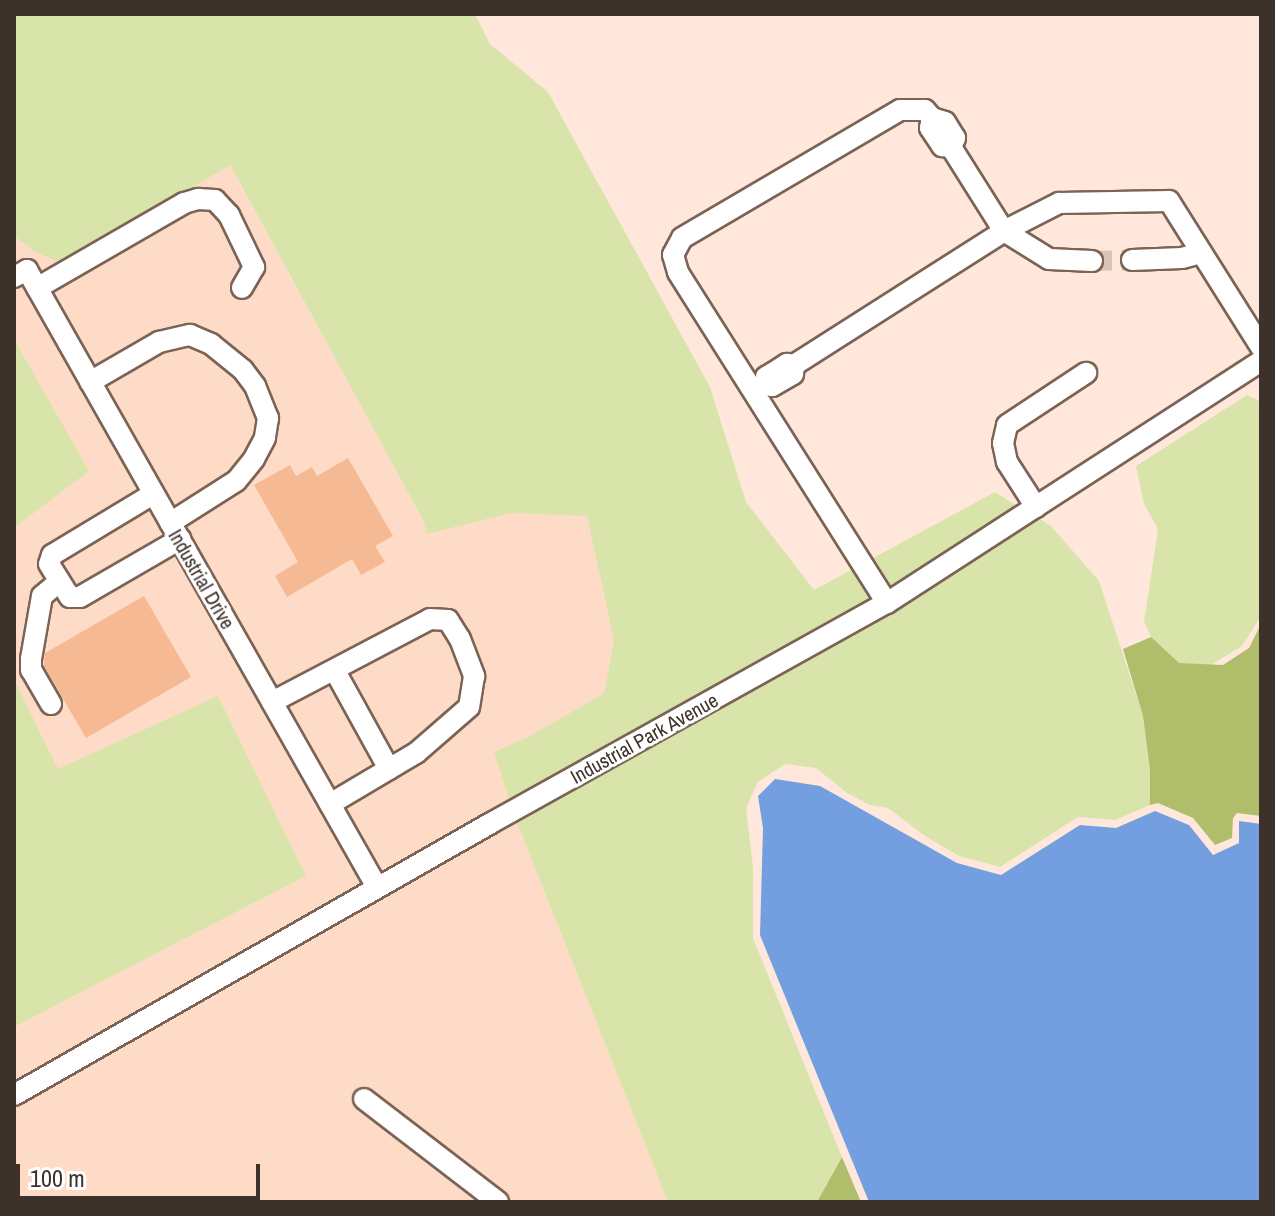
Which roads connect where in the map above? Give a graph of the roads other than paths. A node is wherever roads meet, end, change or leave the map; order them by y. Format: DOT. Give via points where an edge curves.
graph roads {
  1 [pos="1004,231"];
  2 [pos="1201,253"];
  3 [pos="1132,260"];
  4 [pos="1092,261"];
  5 [pos="26,278"];
  6 [pos="242,288"];
  7 [pos="1261,347"];
  8 [pos="1261,361"];
  9 [pos="1086,373"];
  10 [pos="90,382"];
  11 [pos="759,388"];
  12 [pos="153,494"];
  13 [pos="1036,507"];
  14 [pos="175,531"];
  15 [pos="60,581"];
  16 [pos="887,603"];
  17 [pos="335,671"];
  18 [pos="272,702"];
  19 [pos="51,704"];
  20 [pos="389,769"];
  21 [pos="330,804"];
  22 [pos="377,887"];
  23 [pos="14,1095"];
  24 [pos="364,1099"];
  25 [pos="498,1202"];
  1 -- 2 [label="street" via="1059,203 1164,199"];
  1 -- 4 [label="street" via="1049,259"];
  1 -- 11 [label="street" via="794,365 766,377"];
  1 -- 11 [label="street" via="951,147 938,141 930,128 932,118 925,110 900,110 682,238 673,255 678,272"];
  2 -- 3 [label="street"];
  2 -- 7 [label="street"];
  5 -- 6 [label="street" via="198,199 215,200 229,215 254,267"];
  5 -- 10 [label="street, Industrial Drive"];
  8 -- 13 [label="street, Industrial Park Avenue"];
  9 -- 13 [label="street" via="1007,425 1007,462"];
  10 -- 12 [label="street, Industrial Drive"];
  10 -- 14 [label="street" via="159,342 190,335 211,344 255,386 268,418 254,459 236,481"];
  11 -- 16 [label="street"];
  12 -- 14 [label="street, Industrial Drive"];
  12 -- 15 [label="street" via="52,555 49,564"];
  13 -- 16 [label="street, Industrial Park Avenue"];
  14 -- 15 [label="street" via="80,597 70,597"];
  14 -- 18 [label="street, Industrial Drive"];
  15 -- 19 [label="street" via="42,596 31,659 31,670"];
  16 -- 22 [label="street, Industrial Park Avenue"];
  17 -- 18 [label="street"];
  17 -- 20 [label="street"];
  17 -- 20 [label="street" via="430,619 448,620 460,639 474,676 469,707"];
  18 -- 21 [label="street, Industrial Drive"];
  20 -- 21 [label="street"];
  21 -- 22 [label="street, Industrial Drive"];
  22 -- 23 [label="street, Industrial Park Avenue"];
  24 -- 25 [label="street"];
}
